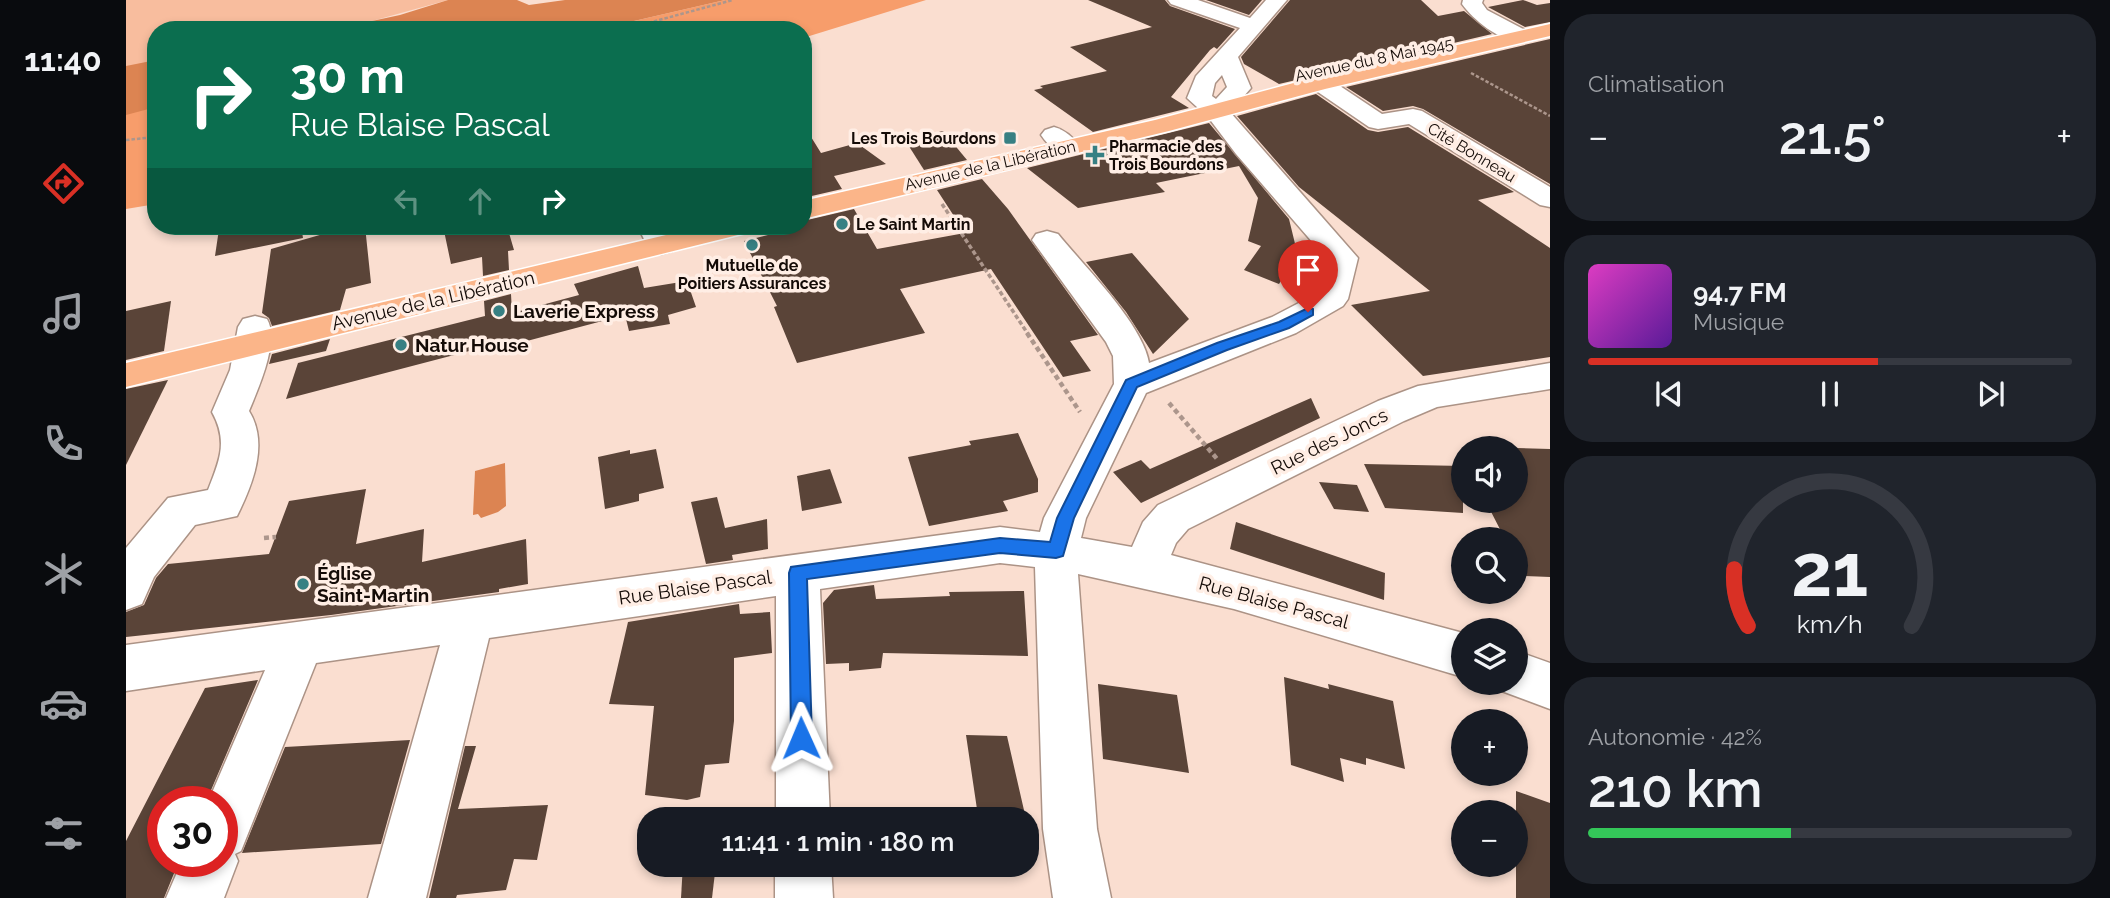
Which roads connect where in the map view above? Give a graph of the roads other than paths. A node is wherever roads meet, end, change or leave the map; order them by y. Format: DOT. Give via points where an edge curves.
graph roads {
  1 [pos="1178,0"];
  2 [pos="1277,0"];
  3 [pos="1473,0"];
  4 [pos="1550,22"];
  5 [pos="1254,26"];
  6 [pos="1550,30"];
  7 [pos="1512,34"];
  8 [pos="1227,57"];
  9 [pos="1320,83"];
  10 [pos="1240,88"];
  11 [pos="1208,105"];
  12 [pos="1060,141"];
  13 [pos="1550,199"];
  14 [pos="813,200"];
  15 [pos="660,235"];
  16 [pos="1046,240"];
  17 [pos="255,335"];
  18 [pos="126,359"];
  19 [pos="126,375"];
  20 [pos="1550,376"];
  21 [pos="1140,381"];
  22 [pos="1056,550"];
  23 [pos="1145,568"];
  24 [pos="798,573"];
  25 [pos="126,590"];
  26 [pos="470,620"];
  27 [pos="300,644"];
  28 [pos="1451,652"];
  29 [pos="130,674"];
  30 [pos="1528,678"];
  31 [pos="1550,686"];
  32 [pos="238,793"];
  33 [pos="803,807"];
  34 [pos="204,877"];
  35 [pos="803,877"];
  36 [pos="195,898"];
  37 [pos="397,898"];
  38 [pos="804,898"];
  39 [pos="1082,898"];
  1 -- 5 [label="street"];
  2 -- 5 [label="street"];
  3 -- 7 [label="street" via="1480,14"];
  4 -- 7 [label="main road, Avenue du 8 Mai 1945"];
  5 -- 8 [label="street"];
  6 -- 7 [label="main road, Avenue du 8 Mai 1945"];
  7 -- 9 [label="main road, Avenue du 8 Mai 1945" via="1440,56"];
  7 -- 10 [label="main road, Avenue du 8 Mai 1945"];
  8 -- 10 [label="street"];
  8 -- 11 [label="street" via="1204,81"];
  9 -- 11 [label="main road, Avenue du 8 Mai 1945"];
  9 -- 13 [label="street, Cité Bonneau" via="1378,122 1413,116"];
  10 -- 11 [label="street"];
  11 -- 12 [label="main road, Avenue de la Libération"];
  11 -- 21 [label="street" via="1343,258 1332,299 1284,325"];
  12 -- 14 [label="main road, Avenue de la Libération"];
  12 -- 14 [label="main road, Avenue de la Libération" via="926,180"];
  15 -- 17 [label="main road, Avenue de la Libération"];
  16 -- 21 [label="street" via="1109,320"];
  17 -- 18 [label="main road, Avenue de la Libération"];
  17 -- 19 [label="main road, Avenue de la Libération"];
  17 -- 25 [label="street" via="248,370 230,412 240,428 237,463 223,504 183,510 139,564"];
  20 -- 23 [label="street, Rue des Joncs" via="1431,395 1391,411 1172,517 1158,534"];
  21 -- 22 [label="street" via="1101,443 1065,518"];
  22 -- 23 [label="street, Rue Blaise Pascal"];
  22 -- 24 [label="street, Rue Blaise Pascal" via="1000,545"];
  22 -- 39 [label="street" via="1070,829"];
  23 -- 28 [label="street, Rue Blaise Pascal"];
  24 -- 26 [label="street, Rue Blaise Pascal"];
  24 -- 33 [label="street"];
  26 -- 27 [label="street, Rue Blaise Pascal"];
  26 -- 37 [label="street"];
  27 -- 29 [label="street, Rue Blaise Pascal"];
  27 -- 32 [label="street"];
  30 -- 31 [label="street"];
  34 -- 36 [label="street"];
  35 -- 38 [label="street"];
}
